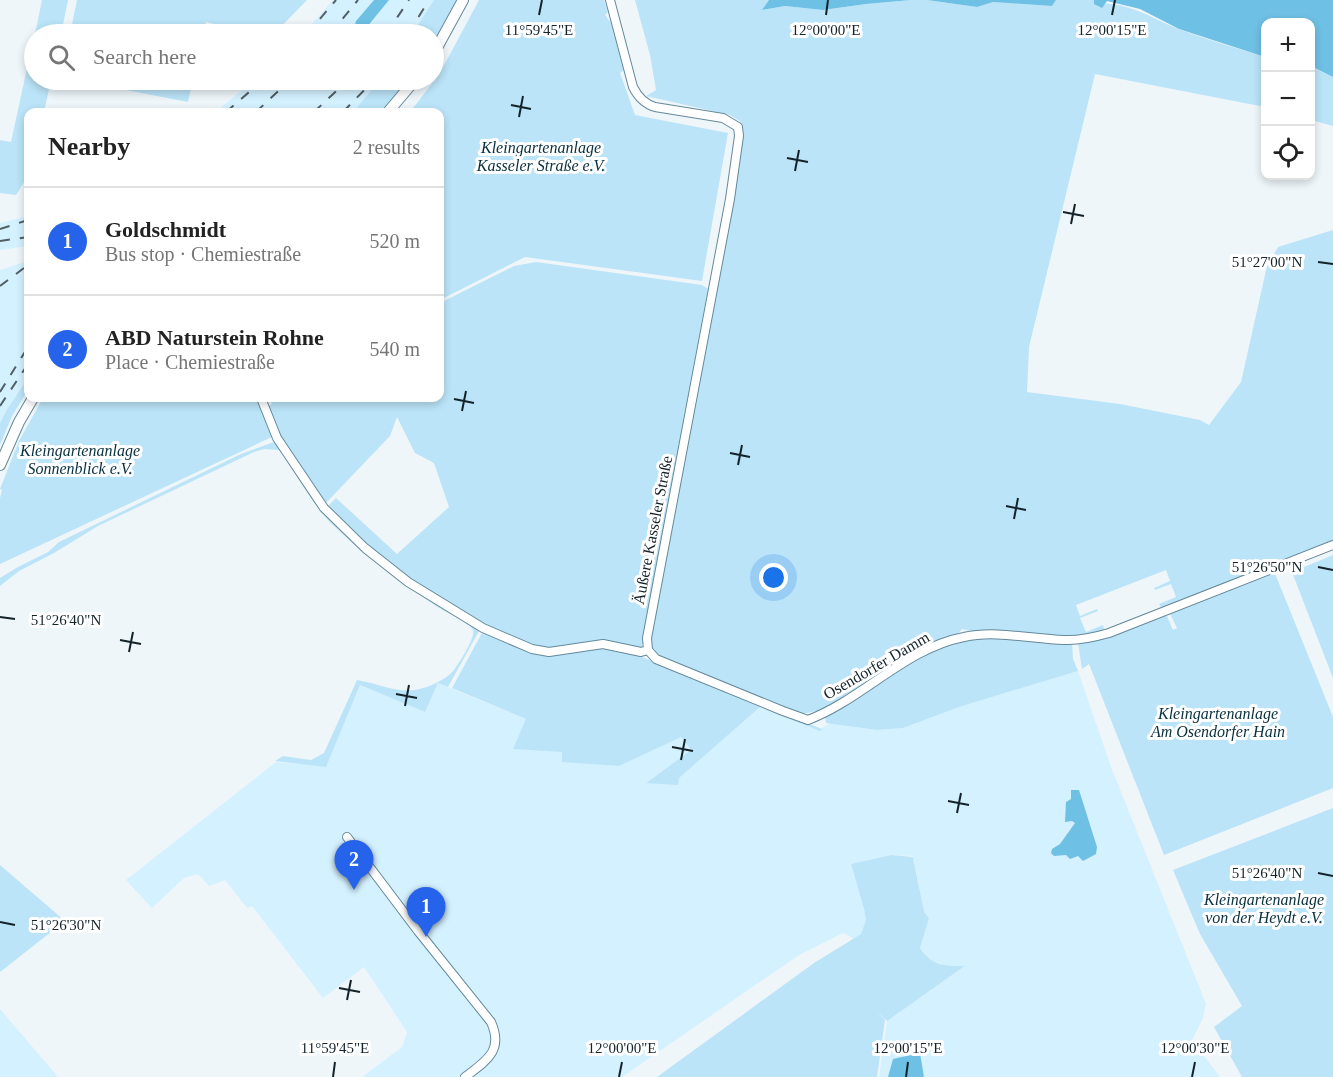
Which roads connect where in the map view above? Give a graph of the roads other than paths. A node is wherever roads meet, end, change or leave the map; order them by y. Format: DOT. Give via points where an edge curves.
graph roads {
  1 [pos="463,0"];
  2 [pos="610,0"];
  3 [pos="444,34"];
  4 [pos="407,90"];
  5 [pos="391,108"];
  6 [pos="31,402"];
  7 [pos="263,402"];
  8 [pos="0,465"];
  9 [pos="1333,545"];
  10 [pos="648,650"];
  11 [pos="347,837"];
  12 [pos="465,1077"];
  1 -- 3 [label="main road"];
  2 -- 10 [label="street, Äußere Kasseler Straße" via="633,87 645,103 723,118 738,126 740,136 647,638"];
  4 -- 5 [label="main road"];
  6 -- 8 [label="main road"];
  7 -- 10 [label="street" via="277,438 324,508 408,582 462,617 532,649 549,652 603,644"];
  9 -- 10 [label="street, Osendorfer Damm" via="1109,633 1076,640 980,635 948,641 808,720 656,659"];
  11 -- 12 [label="street" via="495,1032 495,1048 489,1059"];
}
